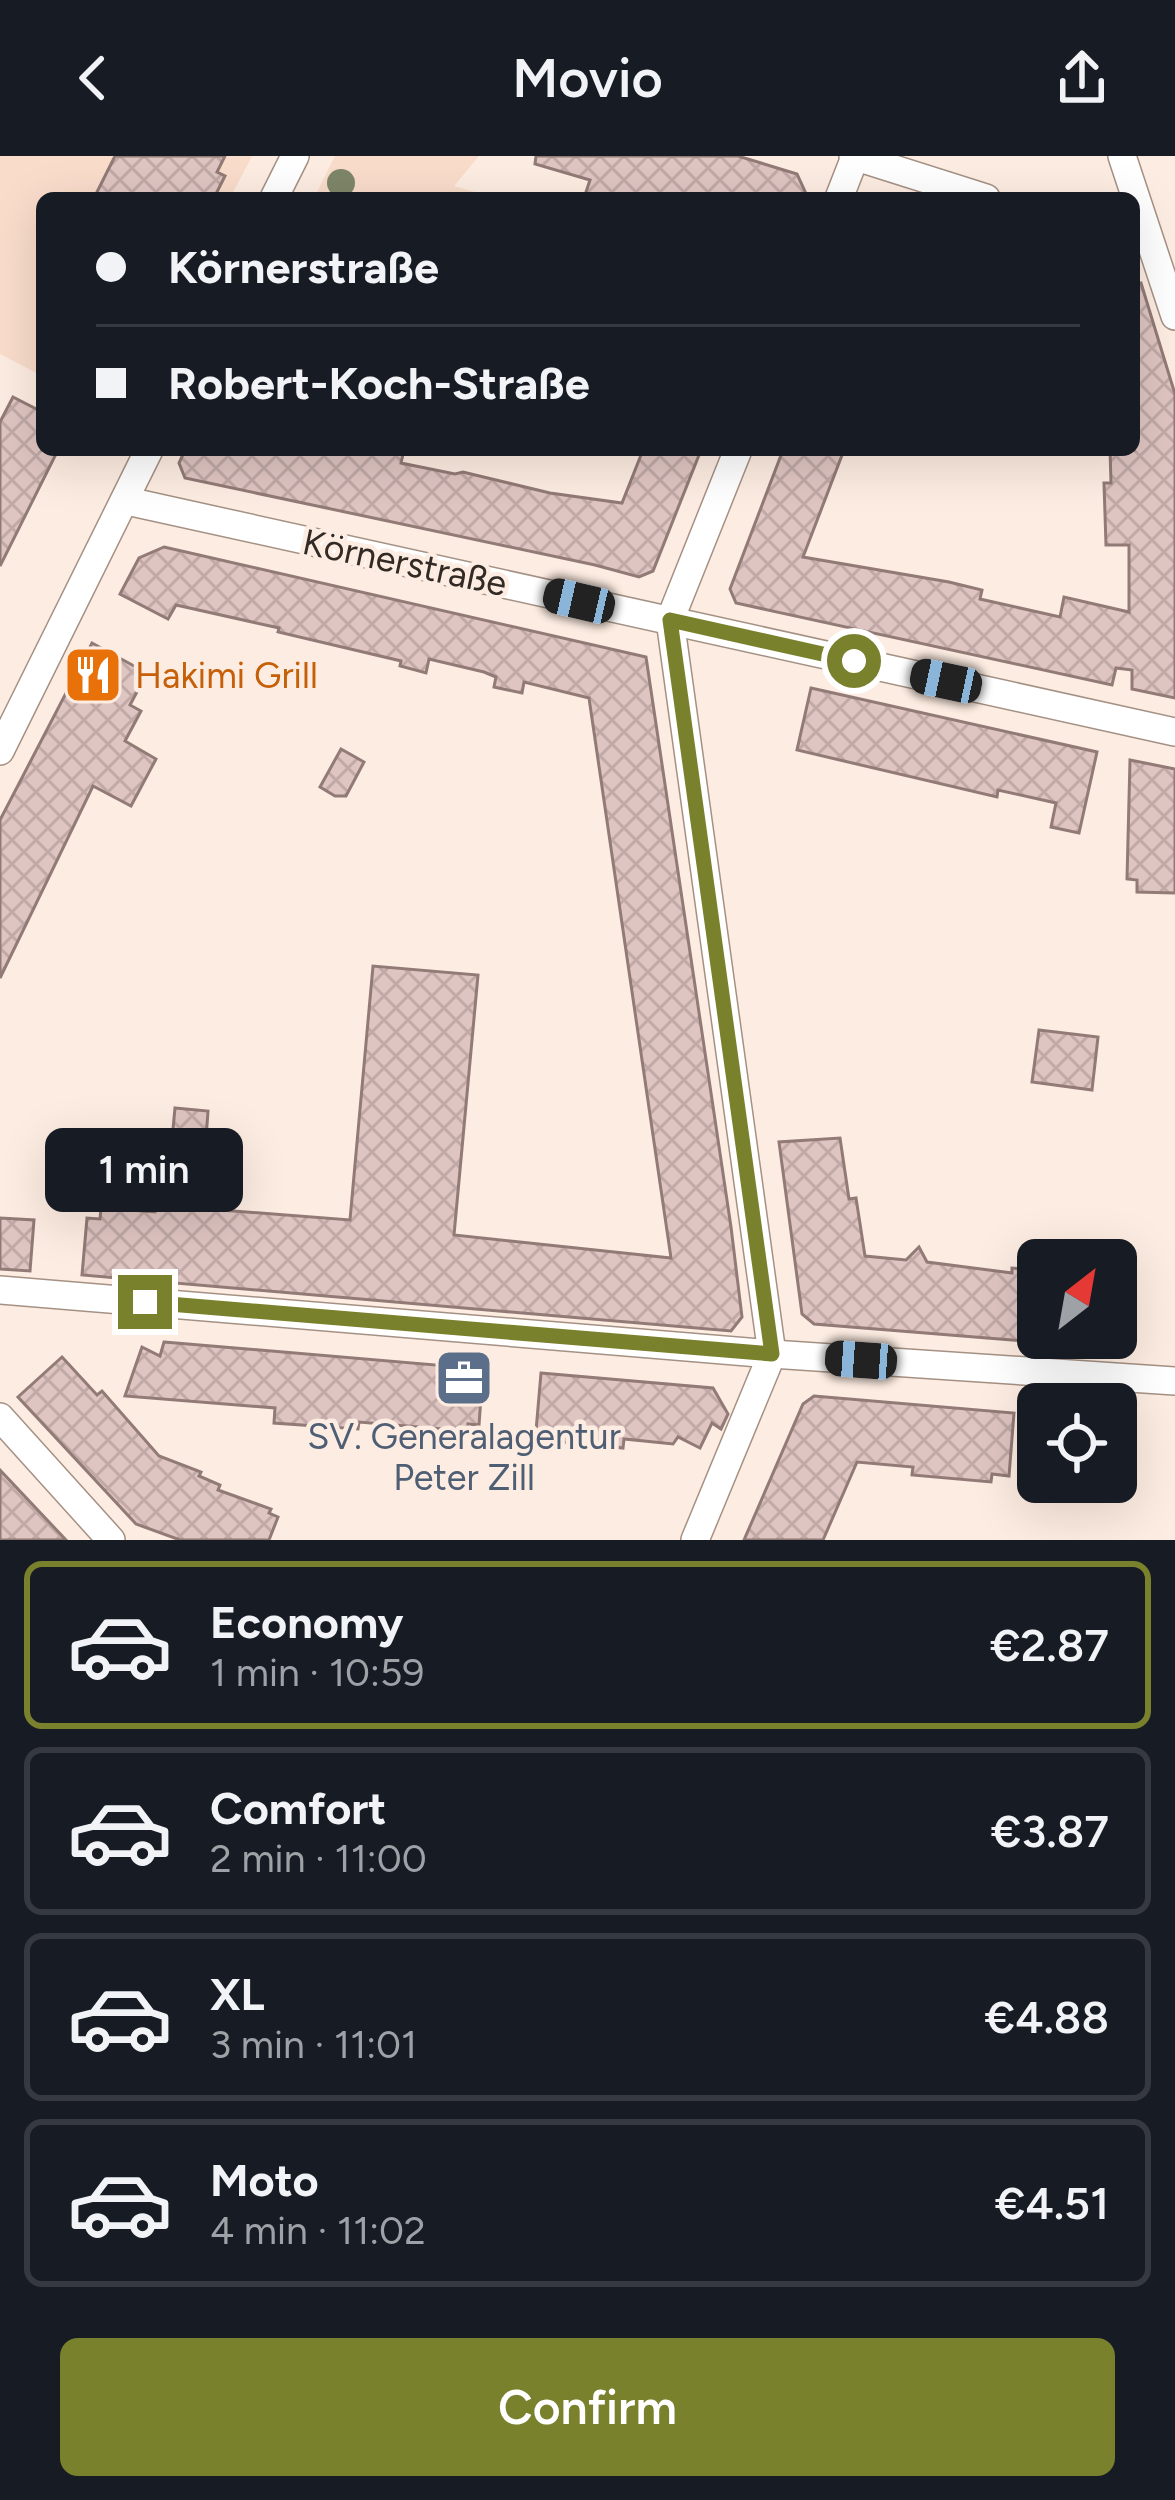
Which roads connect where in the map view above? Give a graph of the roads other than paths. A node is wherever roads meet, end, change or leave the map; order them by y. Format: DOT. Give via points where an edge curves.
graph roads {
  1 [pos="295,156"];
  2 [pos="854,156"];
  3 [pos="1122,156"];
  4 [pos="277,192"];
  5 [pos="840,192"];
  6 [pos="967,192"];
  7 [pos="1131,192"];
  8 [pos="1144,248"];
  9 [pos="1175,316"];
  10 [pos="146,456"];
  11 [pos="736,456"];
  12 [pos="127,501"];
  13 [pos="670,620"];
  14 [pos="1175,732"];
  15 [pos="0,752"];
  16 [pos="0,1290"];
  17 [pos="772,1354"];
  18 [pos="1175,1382"];
  19 [pos="0,1418"];
  20 [pos="111,1540"];
  21 [pos="695,1540"];
  1 -- 4 [label="street"];
  2 -- 5 [label="street"];
  2 -- 6 [label="street"];
  3 -- 7 [label="street"];
  8 -- 9 [label="street"];
  10 -- 12 [label="street"];
  11 -- 13 [label="street"];
  12 -- 13 [label="street, Körnerstraße"];
  12 -- 15 [label="street"];
  13 -- 14 [label="street, Körnerstraße"];
  13 -- 17 [label="street"];
  16 -- 17 [label="street"];
  17 -- 18 [label="street"];
  17 -- 21 [label="street"];
  19 -- 20 [label="street"];
}
